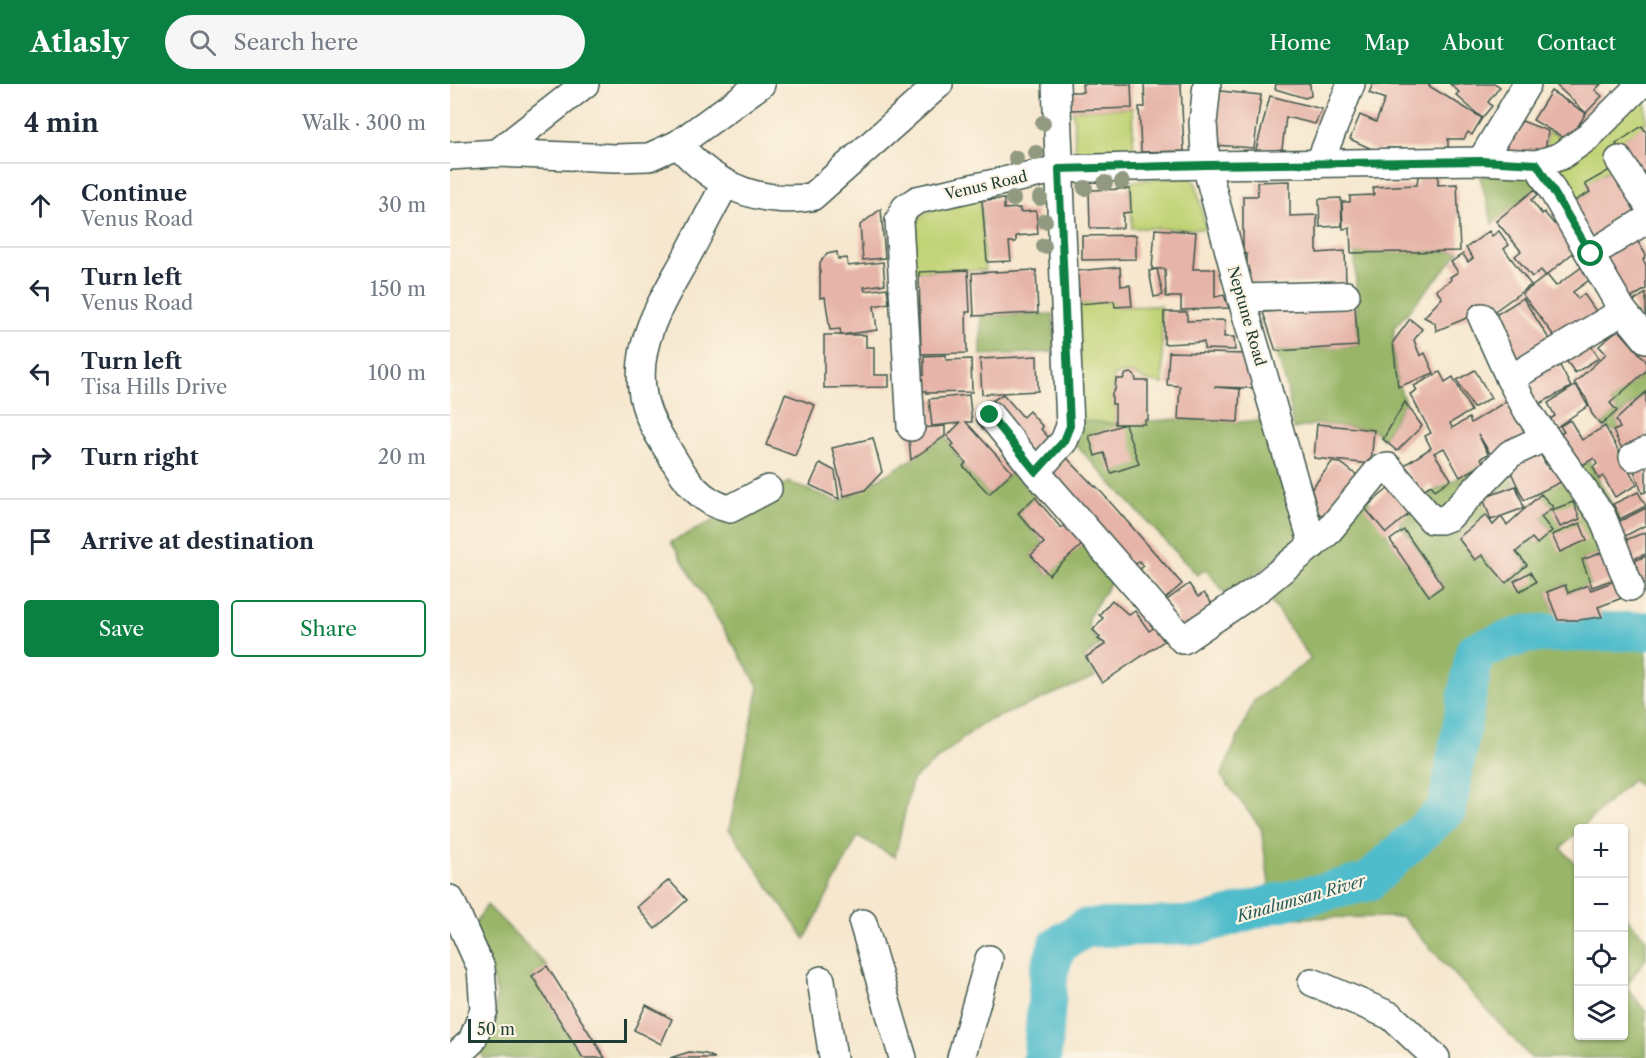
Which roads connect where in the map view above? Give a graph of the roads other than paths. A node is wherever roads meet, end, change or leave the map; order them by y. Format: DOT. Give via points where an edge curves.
graph roads {
  1 [pos="585,84"];
  2 [pos="761,84"];
  3 [pos="939,84"];
  4 [pos="1056,84"];
  5 [pos="1208,84"];
  6 [pos="1351,84"];
  7 [pos="1527,84"];
  8 [pos="1641,84"];
  9 [pos="678,144"];
  10 [pos="496,153"];
  11 [pos="450,156"];
  12 [pos="1619,160"];
  13 [pos="1481,161"];
  14 [pos="1319,164"];
  15 [pos="1537,164"];
  16 [pos="1206,165"];
  17 [pos="1059,169"];
  18 [pos="726,183"];
  19 [pos="1646,202"];
  20 [pos="1646,220"];
  21 [pos="1591,254"];
  22 [pos="1346,295"];
  23 [pos="1241,298"];
  24 [pos="1623,311"];
  25 [pos="1482,317"];
  26 [pos="1646,339"];
  27 [pos="1510,379"];
  28 [pos="990,415"];
  29 [pos="911,427"];
  30 [pos="1546,437"];
  31 [pos="1036,472"];
  32 [pos="768,489"];
  33 [pos="1313,545"];
  34 [pos="1630,587"];
  35 [pos="450,899"];
  36 [pos="863,923"];
  37 [pos="989,959"];
  38 [pos="821,980"];
  39 [pos="1312,982"];
  40 [pos="453,1058"];
  41 [pos="833,1058"];
  42 [pos="903,1058"];
  43 [pos="961,1058"];
  44 [pos="1436,1058"];
  1 -- 10 [label="street"];
  2 -- 9 [label="street"];
  3 -- 18 [label="street" via="812,197 775,199"];
  4 -- 17 [label="street"];
  5 -- 16 [label="street, Neptune Road" via="1203,123"];
  6 -- 14 [label="street"];
  7 -- 13 [label="street"];
  8 -- 15 [label="street, Venus Road" via="1588,137 1561,156"];
  9 -- 10 [label="street" via="650,157 633,159"];
  9 -- 18 [label="street" via="694,163"];
  10 -- 11 [label="street"];
  12 -- 19 [label="street"];
  13 -- 14 [label="street, Venus Road"];
  13 -- 15 [label="street, Venus Road"];
  14 -- 16 [label="street, Venus Road"];
  15 -- 21 [label="street"];
  16 -- 17 [label="street, Venus Road"];
  16 -- 23 [label="street, Neptune Road"];
  17 -- 29 [label="street, Venus Road" via="917,200 905,208 899,221"];
  17 -- 31 [label="street" via="1070,426 1064,441"];
  18 -- 32 [label="street" via="653,317 641,373 642,390 656,431 698,494 730,509"];
  20 -- 21 [label="street"];
  21 -- 24 [label="street"];
  22 -- 23 [label="street"];
  23 -- 33 [label="street, Neptune Road"];
  24 -- 26 [label="street"];
  24 -- 27 [label="street"];
  25 -- 27 [label="street"];
  27 -- 30 [label="street"];
  28 -- 31 [label="street"];
  30 -- 33 [label="street" via="1510,454 1449,517 1441,520 1432,520 1388,467 1382,468 1327,534"];
  30 -- 34 [label="street" via="1602,516"];
  31 -- 33 [label="street" via="1183,640 1261,587"];
  35 -- 40 [label="street" via="481,968 484,1010 472,1041"];
  36 -- 42 [label="street"];
  37 -- 43 [label="street"];
  38 -- 41 [label="street"];
  39 -- 44 [label="street" via="1391,1016"];
}
